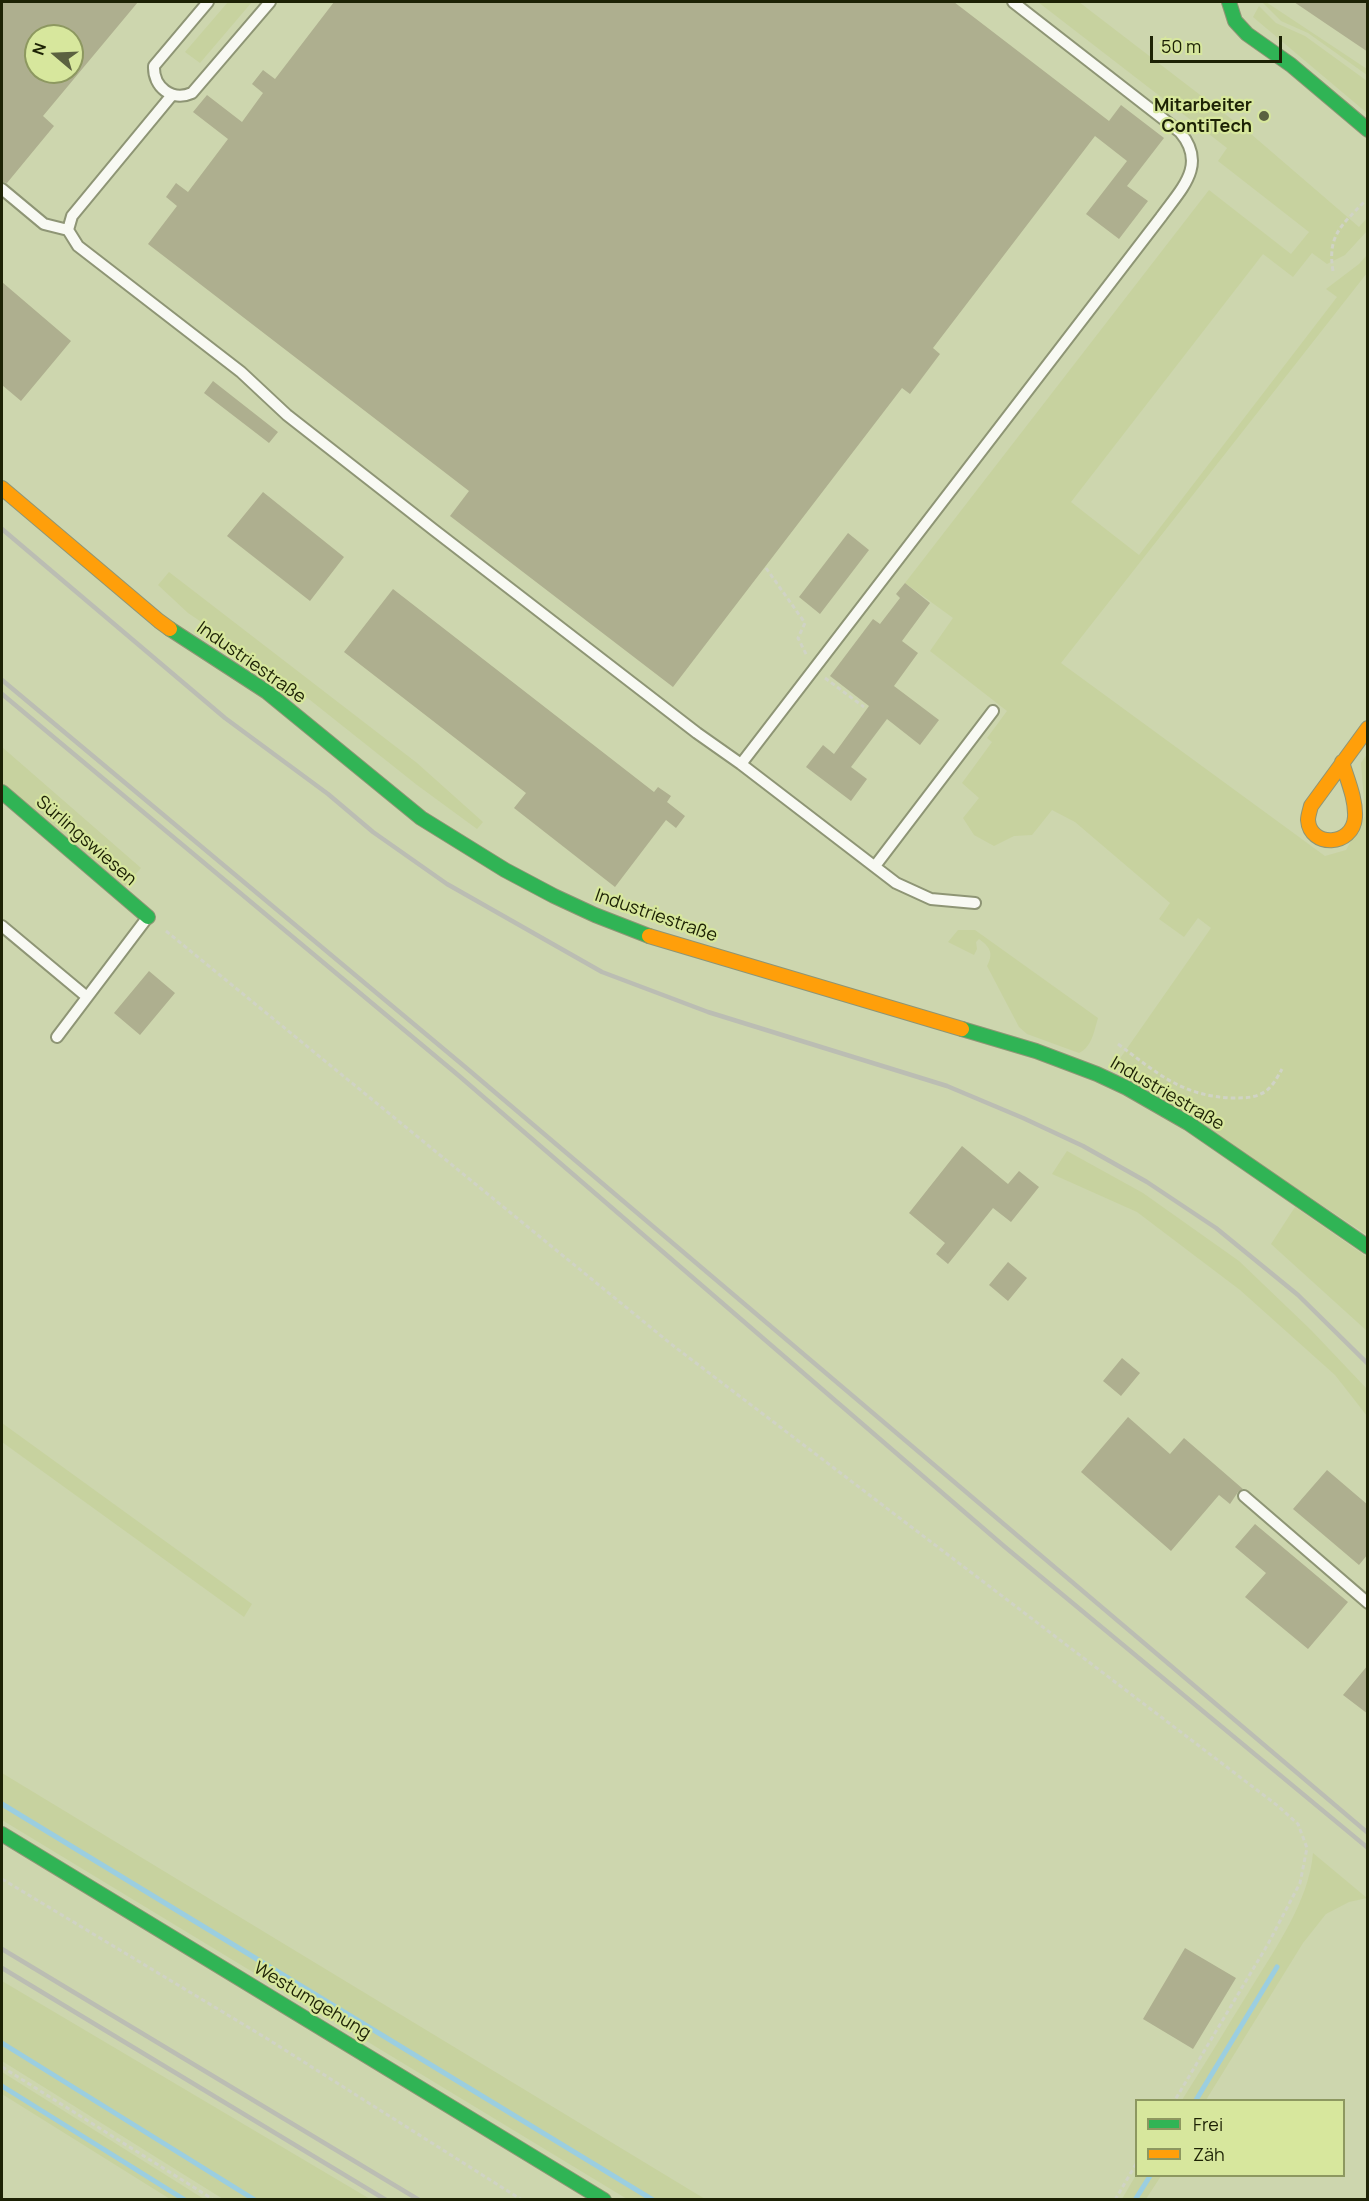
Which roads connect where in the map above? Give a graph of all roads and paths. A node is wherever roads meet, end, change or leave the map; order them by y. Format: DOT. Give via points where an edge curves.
graph roads {
  1 [pos="208,2"];
  2 [pos="270,2"];
  3 [pos="1013,2"];
  4 [pos="1234,10"];
  5 [pos="172,95"];
  6 [pos="1368,130"];
  7 [pos="2,189"];
  8 [pos="1365,201"];
  9 [pos="68,230"];
  10 [pos="1333,271"];
  11 [pos="2,488"];
  12 [pos="766,568"];
  13 [pos="815,667"];
  14 [pos="864,708"];
  15 [pos="993,711"];
  16 [pos="1368,728"];
  17 [pos="1342,762"];
  18 [pos="741,764"];
  19 [pos="2,792"];
  20 [pos="874,866"];
  21 [pos="975,903"];
  22 [pos="148,917"];
  23 [pos="2,926"];
  24 [pos="87,997"];
  25 [pos="57,1037"];
  26 [pos="1118,1044"];
  27 [pos="1282,1069"];
  28 [pos="1368,1247"];
  29 [pos="1244,1496"];
  30 [pos="1368,1603"];
  31 [pos="2,1834"];
  32 [pos="2,1879"];
  33 [pos="2,2067"];
  34 [pos="1176,2099"];
  35 [pos="1135,2167"];
  36 [pos="214,2199"];
  37 [pos="522,2199"];
  38 [pos="604,2199"];
  39 [pos="1115,2199"];
  1 -- 5 [label="lane" via="154,66 160,87"];
  2 -- 5 [label="lane" via="192,93"];
  3 -- 13 [label="lane" via="1180,132 1190,143 1192,168 1161,217"];
  4 -- 6 [label="street" via="1246,34 1292,65"];
  5 -- 9 [label="lane" via="72,216"];
  7 -- 9 [label="lane" via="44,224"];
  8 -- 10 [label="path" via="1333,240"];
  9 -- 18 [label="lane" via="78,246 241,372 287,415"];
  11 -- 28 [label="street, Industriestraße" via="159,621 267,692 421,818 504,870 596,915 664,941 1036,1051 1096,1074 1188,1123"];
  12 -- 13 [label="path" via="805,623 798,638"];
  13 -- 14 [label="path"];
  13 -- 18 [label="lane"];
  15 -- 20 [label="lane"];
  16 -- 17 [label="street"];
  17 -- 17 [label="street" via="1309,811 1308,822 1313,832 1327,841 1343,838 1355,821"];
  18 -- 20 [label="lane"];
  19 -- 22 [label="street, Sürlingswiesen"];
  20 -- 21 [label="lane" via="896,883 931,899"];
  22 -- 24 [label="lane"];
  22 -- 34 [label="path" via="671,1344 1298,1824 1307,1848 1300,1883"];
  23 -- 24 [label="lane"];
  24 -- 25 [label="lane"];
  26 -- 27 [label="path" via="1170,1081 1209,1096 1259,1095"];
  29 -- 30 [label="lane"];
  31 -- 38 [label="street, Westumgehung"];
  32 -- 37 [label="path" via="267,2038"];
  33 -- 36 [label="path"];
  35 -- 39 [label="path"];
}
